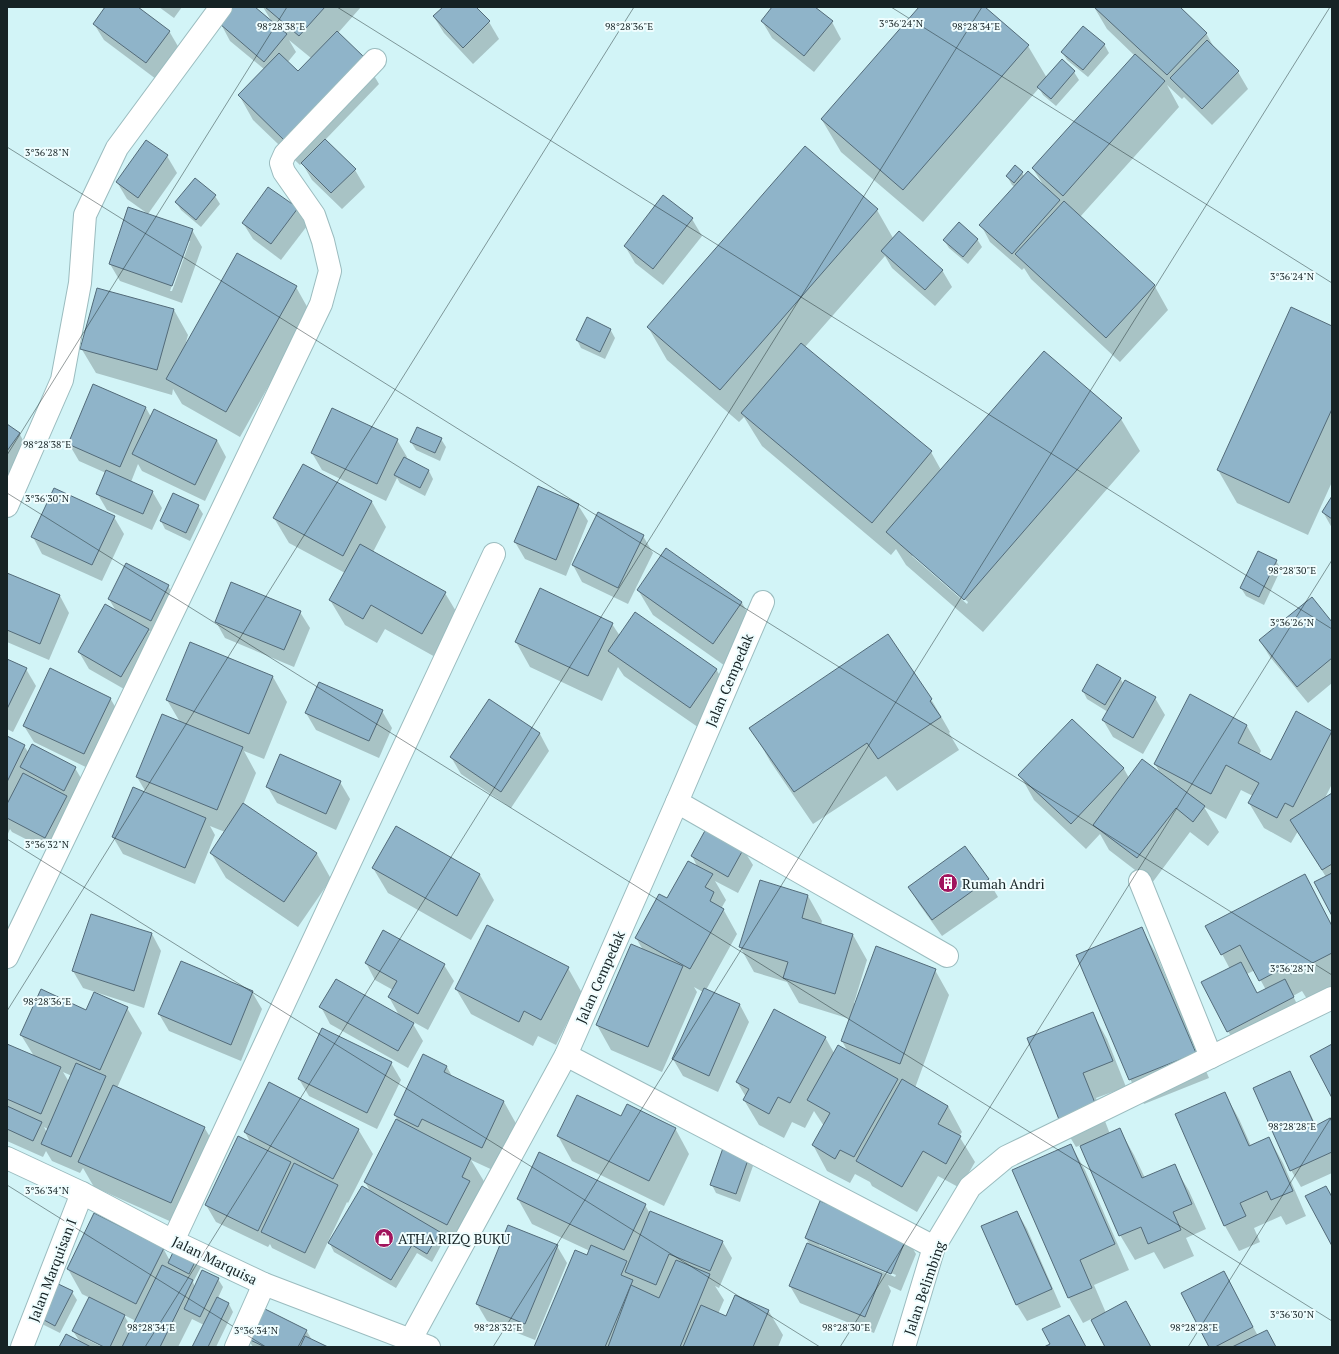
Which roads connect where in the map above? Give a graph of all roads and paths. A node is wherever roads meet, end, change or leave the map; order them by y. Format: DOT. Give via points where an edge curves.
graph roads {
  1 [pos="221,7"];
  2 [pos="374,60"];
  3 [pos="7,506"];
  4 [pos="494,554"];
  5 [pos="763,602"];
  6 [pos="677,802"];
  7 [pos="1140,881"];
  8 [pos="947,956"];
  9 [pos="7,957"];
  10 [pos="1332,998"];
  11 [pos="566,1055"];
  12 [pos="1211,1057"];
  13 [pos="7,1158"];
  14 [pos="82,1193"];
  15 [pos="173,1240"];
  16 [pos="934,1247"];
  17 [pos="264,1284"];
  18 [pos="420,1343"];
  19 [pos="22,1347"];
  20 [pos="236,1347"];
  21 [pos="904,1347"];
  1 -- 3 [label="street" via="118,148 85,214 80,283 62,380"];
  2 -- 9 [label="street" via="285,154 281,163 284,172 314,215 323,241 330,271 321,304"];
  4 -- 15 [label="street"];
  5 -- 6 [label="street, Jalan Cempedak"];
  6 -- 8 [label="street"];
  6 -- 11 [label="street, Jalan Cempedak"];
  7 -- 12 [label="street"];
  10 -- 12 [label="street, Jalan Belimbing"];
  11 -- 16 [label="street"];
  11 -- 18 [label="street, Jalan Cempedak"];
  12 -- 16 [label="street, Jalan Belimbing" via="1006,1157 970,1187"];
  13 -- 14 [label="street, Jalan Marquisa"];
  14 -- 15 [label="street, Jalan Marquisa"];
  14 -- 19 [label="street, Jalan Marquisan I"];
  15 -- 17 [label="street, Jalan Marquisa"];
  16 -- 21 [label="street, Jalan Belimbing"];
  17 -- 18 [label="street, Jalan Marquisa"];
  17 -- 20 [label="street"];
}
